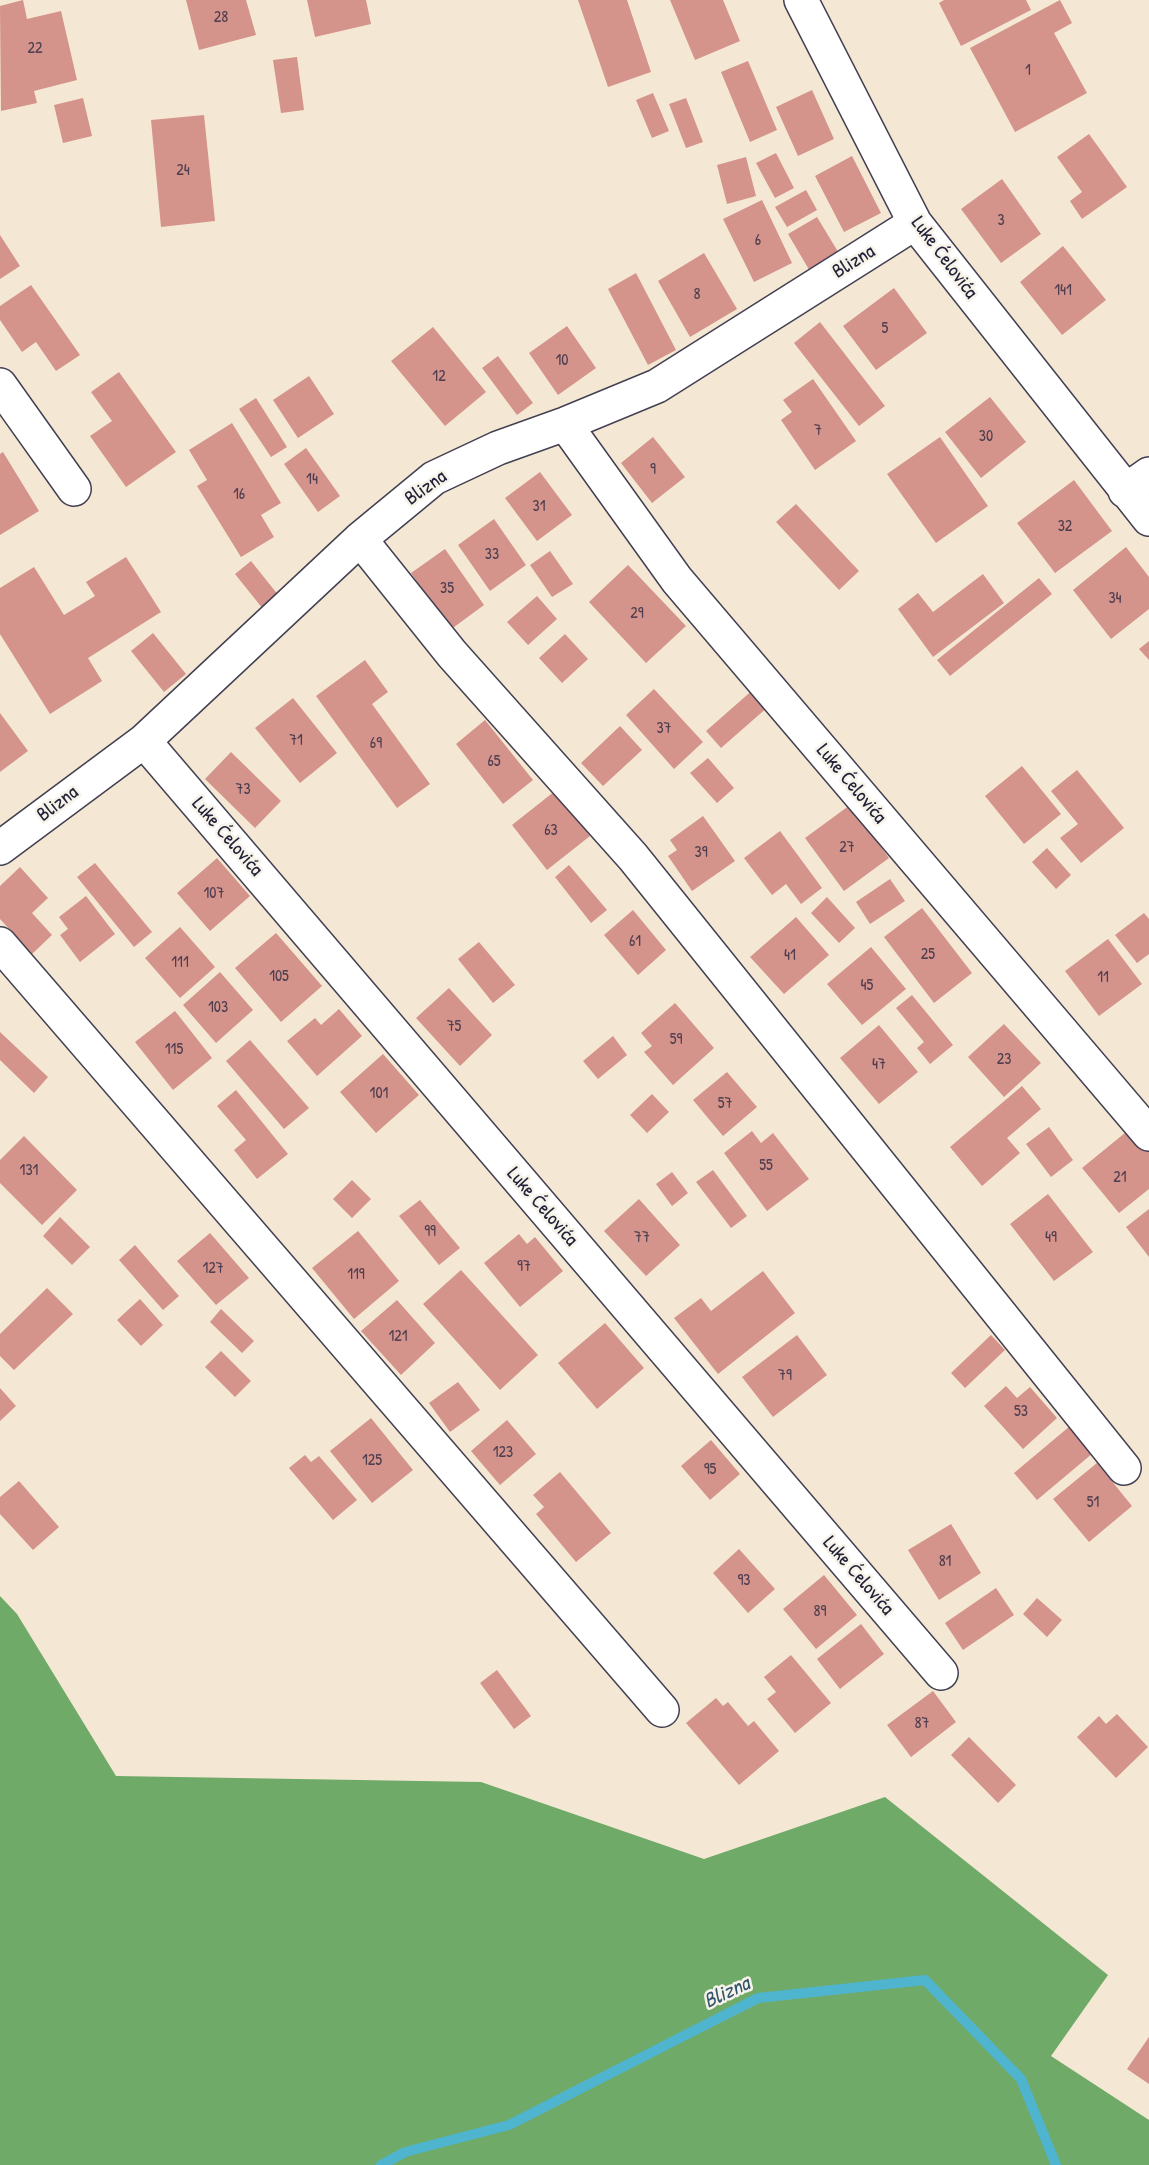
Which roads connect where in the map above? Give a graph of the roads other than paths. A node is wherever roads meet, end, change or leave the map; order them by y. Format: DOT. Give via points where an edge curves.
graph roads {
  1 [pos="801,0"];
  2 [pos="915,223"];
  3 [pos="0,385"];
  4 [pos="565,424"];
  5 [pos="1137,482"];
  6 [pos="74,489"];
  7 [pos="1149,519"];
  8 [pos="360,539"];
  9 [pos="144,741"];
  10 [pos="0,848"];
  11 [pos="0,944"];
  12 [pos="1149,1134"];
  13 [pos="1124,1468"];
  14 [pos="941,1673"];
  15 [pos="662,1710"];
  1 -- 2 [label="street, Luke Ćelovića"];
  2 -- 4 [label="street, Blizna" via="657,386"];
  2 -- 5 [label="street, Luke Ćelovića"];
  3 -- 6 [label="street"];
  4 -- 8 [label="street, Blizna" via="498,447 434,478"];
  4 -- 12 [label="street, Luke Ćelovića" via="677,580"];
  5 -- 7 [label="street, Luke Ćelovića"];
  8 -- 9 [label="street, Blizna"];
  8 -- 13 [label="street" via="452,654 633,856"];
  9 -- 10 [label="street, Blizna"];
  9 -- 14 [label="street, Luke Ćelovića"];
  11 -- 15 [label="street"];
}
